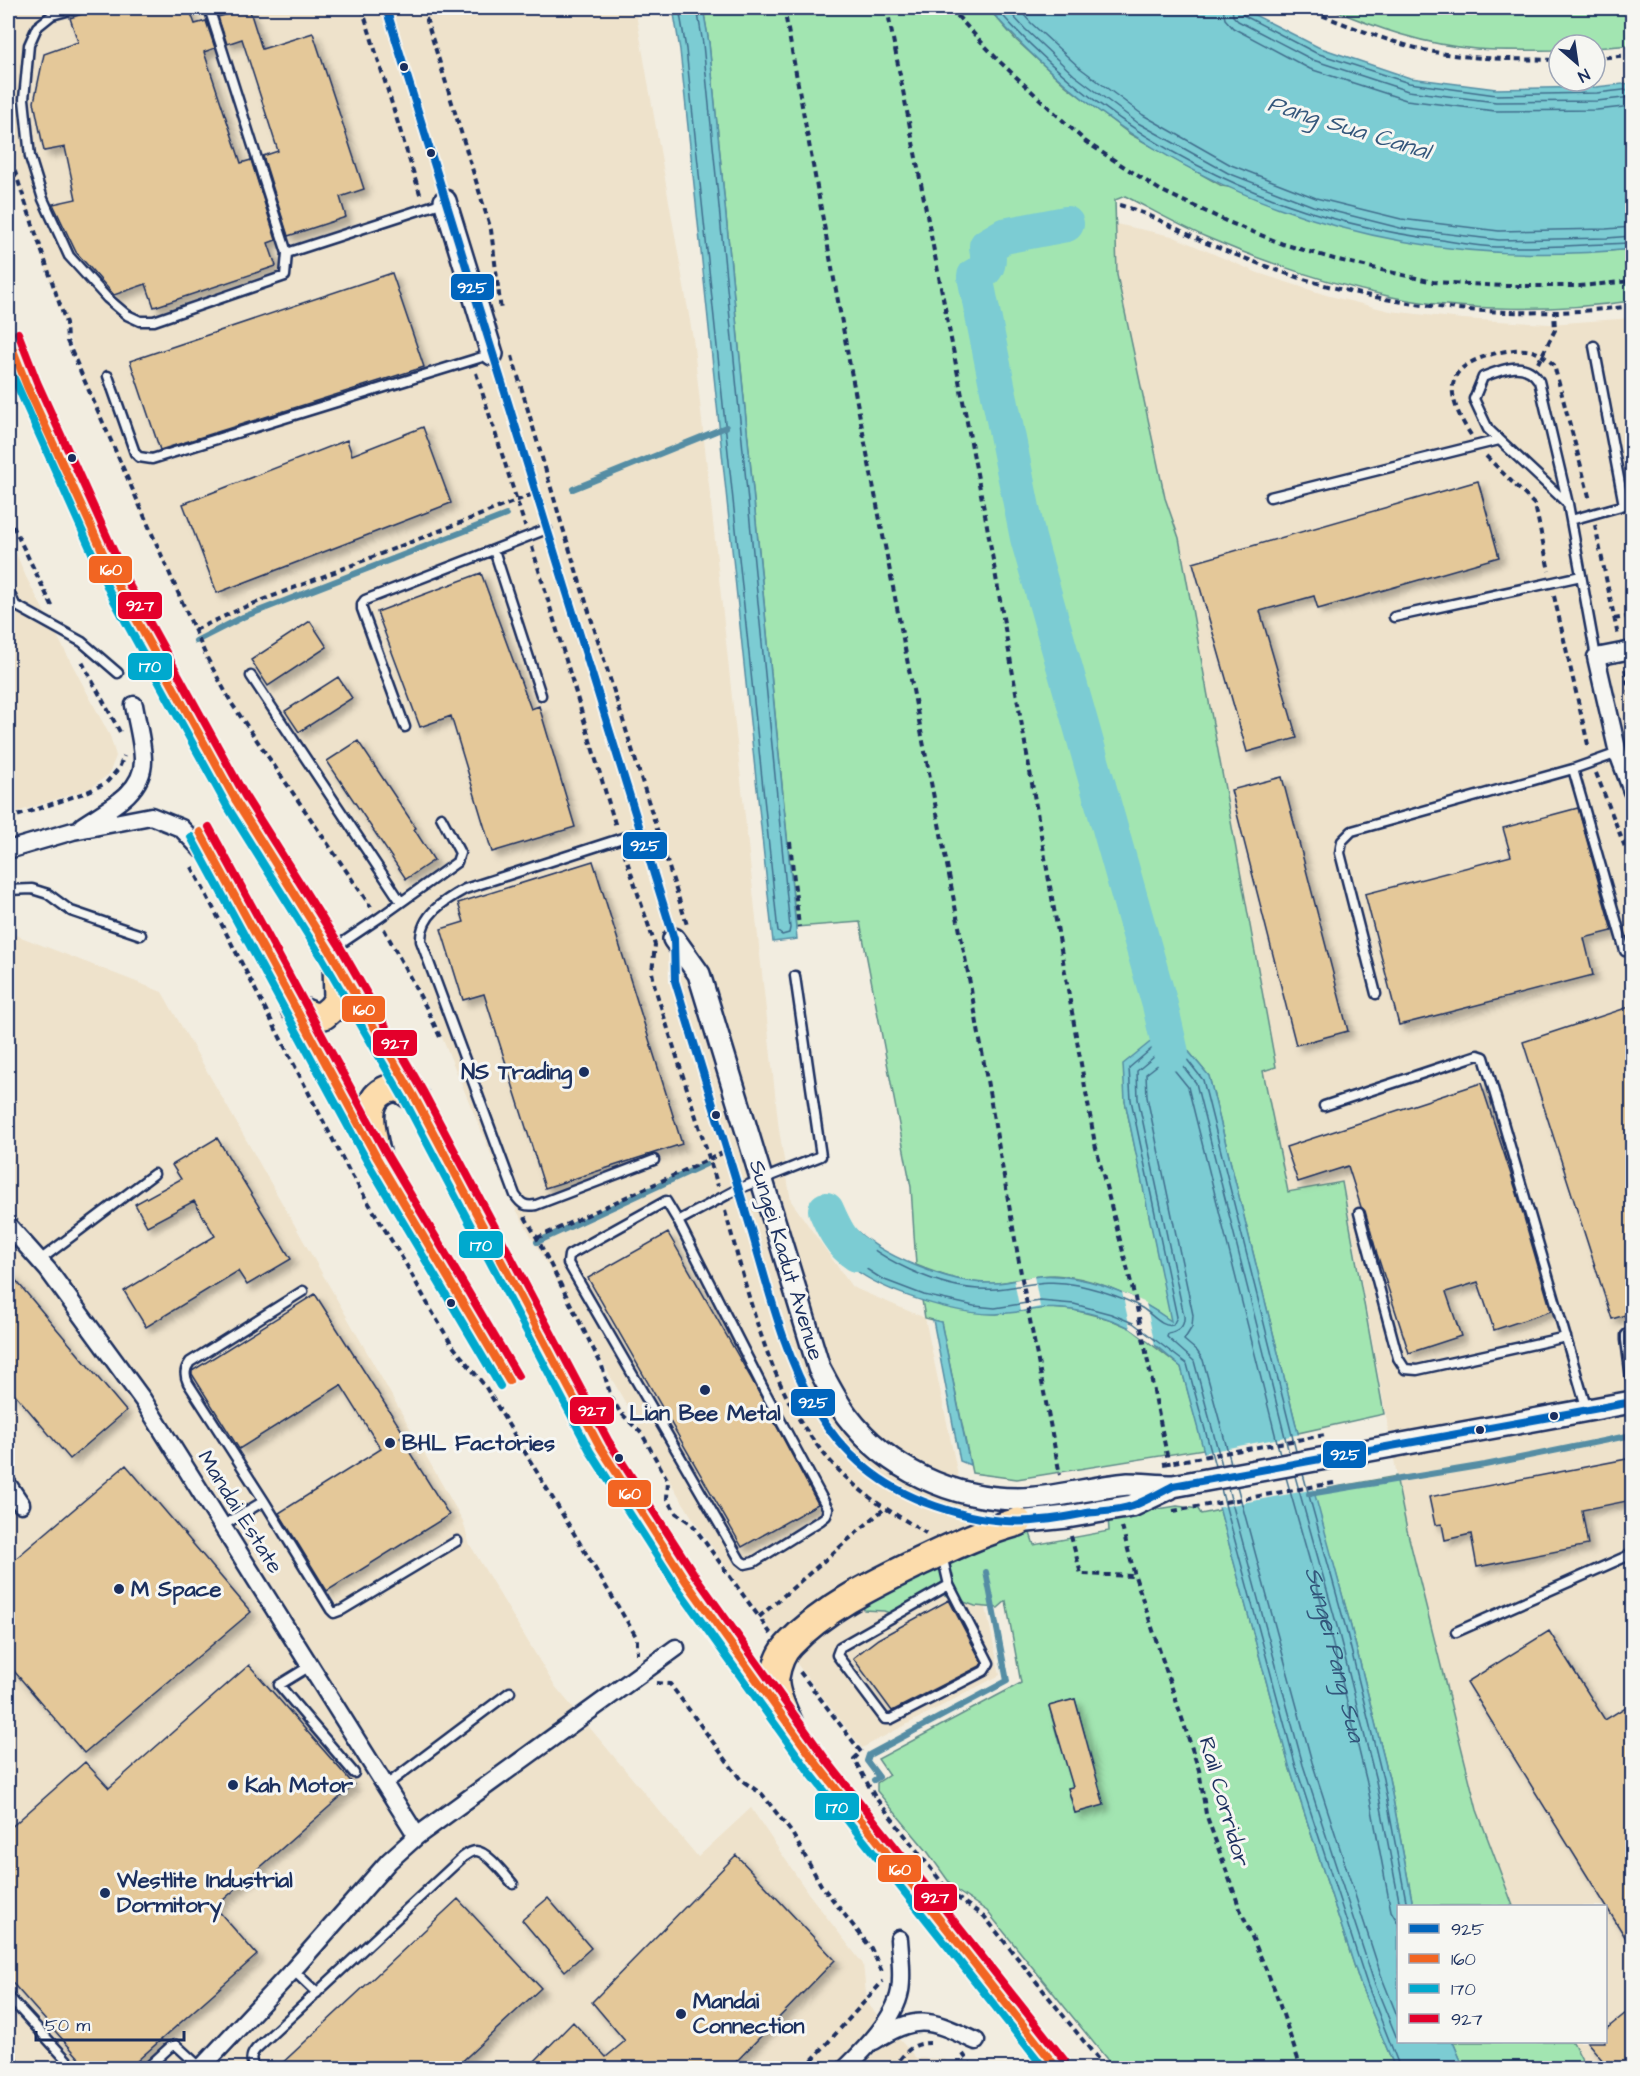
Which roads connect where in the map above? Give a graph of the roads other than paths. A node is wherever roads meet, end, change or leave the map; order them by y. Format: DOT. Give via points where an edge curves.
graph roads {
  1 [pos="78,8"];
  2 [pos="209,8"];
  3 [pos="445,201"];
  4 [pos="287,253"];
  5 [pos="1594,346"];
  6 [pos="501,352"];
  7 [pos="108,376"];
  8 [pos="1499,440"];
  9 [pos="1270,497"];
  10 [pos="1568,504"];
  11 [pos="1628,504"];
  12 [pos="1570,520"];
  13 [pos="547,529"];
  14 [pos="494,550"];
  15 [pos="1581,576"];
  16 [pos="8,590"];
  17 [pos="1394,617"];
  18 [pos="1632,650"];
  19 [pos="1596,657"];
  20 [pos="118,673"];
  21 [pos="251,676"];
  22 [pos="541,694"];
  23 [pos="134,705"];
  24 [pos="405,727"];
  25 [pos="1618,753"];
  26 [pos="1573,770"];
  27 [pos="1632,791"];
  28 [pos="441,817"];
  29 [pos="73,831"];
  30 [pos="641,832"];
  31 [pos="8,849"];
  32 [pos="218,867"];
  33 [pos="8,890"];
  34 [pos="401,902"];
  35 [pos="141,935"];
  36 [pos="682,936"];
  37 [pos="1625,951"];
  38 [pos="333,957"];
  39 [pos="795,976"];
  40 [pos="1376,994"];
  41 [pos="295,1009"];
  42 [pos="415,1098"];
  43 [pos="1323,1106"];
  44 [pos="377,1158"];
  45 [pos="654,1160"];
  46 [pos="154,1174"];
  47 [pos="760,1180"];
  48 [pos="1359,1213"];
  49 [pos="678,1221"];
  50 [pos="8,1225"];
  51 [pos="40,1260"];
  52 [pos="303,1291"];
  53 [pos="1632,1331"];
  54 [pos="1566,1337"];
  55 [pos="1632,1386"];
  56 [pos="1632,1402"];
  57 [pos="1587,1410"];
  58 [pos="8,1485"];
  59 [pos="1173,1486"];
  60 [pos="264,1501"];
  61 [pos="21,1504"];
  62 [pos="1018,1522"];
  63 [pos="222,1526"];
  64 [pos="457,1541"];
  65 [pos="941,1551"];
  66 [pos="1632,1554"];
  67 [pos="949,1585"];
  68 [pos="1456,1632"];
  69 [pos="676,1648"];
  70 [pos="310,1666"];
  71 [pos="510,1692"];
  72 [pos="789,1724"];
  73 [pos="354,1773"];
  74 [pos="385,1786"];
  75 [pos="417,1836"];
  76 [pos="513,1884"];
  77 [pos="898,1939"];
  78 [pos="293,1970"];
  79 [pos="317,1993"];
  80 [pos="8,1996"];
  81 [pos="976,2041"];
  82 [pos="872,2043"];
  83 [pos="8,2063"];
  84 [pos="12,2068"];
  85 [pos="74,2068"];
  86 [pos="147,2068"];
  87 [pos="201,2068"];
  88 [pos="255,2068"];
  89 [pos="846,2068"];
  1 -- 4 [label="lane" via="52,15 37,27 29,45 24,99 30,157 43,199 69,256 106,298 127,315 140,321 154,321 285,276"];
  2 -- 4 [label="lane"];
  3 -- 4 [label="lane"];
  3 -- 6 [label="street"];
  5 -- 11 [label="lane"];
  6 -- 7 [label="lane" via="152,459 135,453"];
  8 -- 9 [label="lane"];
  8 -- 10 [label="lane"];
  8 -- 10 [label="lane" via="1478,410 1474,399 1478,385 1483,377 1526,368 1539,381"];
  10 -- 12 [label="lane"];
  11 -- 12 [label="lane"];
  12 -- 15 [label="lane"];
  13 -- 14 [label="lane"];
  14 -- 22 [label="lane"];
  14 -- 24 [label="lane" via="362,604"];
  15 -- 17 [label="lane"];
  15 -- 19 [label="lane"];
  16 -- 20 [label="lane" via="15,605 82,642"];
  18 -- 19 [label="street"];
  19 -- 25 [label="street"];
  21 -- 34 [label="lane"];
  23 -- 29 [label="street" via="143,762 137,783 121,800"];
  25 -- 26 [label="lane"];
  25 -- 27 [label="street"];
  26 -- 37 [label="lane"];
  26 -- 40 [label="lane" via="1352,831 1342,841 1340,853"];
  28 -- 34 [label="lane" via="460,853 457,862"];
  29 -- 31 [label="street"];
  29 -- 32 [label="street" via="150,816 181,828"];
  30 -- 45 [label="lane" via="465,889 447,899 426,919 421,932 520,1203 536,1205"];
  33 -- 35 [label="lane" via="32,889 48,894 71,911"];
  34 -- 38 [label="lane"];
  36 -- 47 [label="street, Sungei Kadut Avenue" via="699,974"];
  38 -- 41 [label="main road" via="338,999 332,1008 324,1016 315,1017"];
  39 -- 47 [label="lane" via="821,1156"];
  42 -- 44 [label="main road" via="400,1088 375,1097 370,1107"];
  43 -- 54 [label="lane" via="1478,1055 1484,1057"];
  46 -- 51 [label="lane"];
  47 -- 49 [label="lane"];
  47 -- 59 [label="street, Sungei Kadut Avenue" via="819,1368 846,1415 884,1453 942,1486 988,1497 1020,1499 1128,1484"];
  48 -- 54 [label="lane" via="1398,1358 1405,1369 1417,1370"];
  49 -- 49 [label="lane" via="666,1201 569,1255 568,1263 745,1564 821,1520 828,1509"];
  50 -- 51 [label="street, Mandai Estate"];
  51 -- 63 [label="street, Mandai Estate" via="143,1400"];
  52 -- 60 [label="lane" via="186,1368 188,1383"];
  53 -- 55 [label="lane" via="1626,1340"];
  54 -- 57 [label="lane"];
  56 -- 57 [label="street, Sungei Kadut Avenue"];
  57 -- 59 [label="street, Sungei Kadut Avenue"];
  58 -- 61 [label="street"];
  59 -- 62 [label="street, Sungei Kadut Avenue" via="1132,1506"];
  60 -- 63 [label="lane"];
  60 -- 64 [label="lane" via="334,1613"];
  62 -- 65 [label="main road"];
  63 -- 70 [label="street, Mandai Estate"];
  65 -- 67 [label="lane"];
  65 -- 72 [label="main road" via="829,1612 790,1644 775,1677"];
  66 -- 68 [label="lane"];
  67 -- 67 [label="lane" via="840,1647 840,1659 885,1719 989,1666"];
  69 -- 75 [label="street"];
  70 -- 73 [label="lane" via="279,1685"];
  70 -- 74 [label="street, Mandai Estate"];
  71 -- 74 [label="lane"];
  74 -- 75 [label="street, Mandai Estate"];
  75 -- 78 [label="street" via="389,1861"];
  76 -- 79 [label="lane" via="487,1856 470,1852"];
  77 -- 82 [label="street" via="900,1992"];
  78 -- 79 [label="lane"];
  78 -- 87 [label="street"];
  79 -- 88 [label="lane" via="251,2055"];
  80 -- 85 [label="lane"];
  81 -- 82 [label="street" via="924,2021 900,2027"];
  82 -- 89 [label="street"];
  83 -- 84 [label="street"];
  86 -- 87 [label="lane" via="176,2045"];
}
